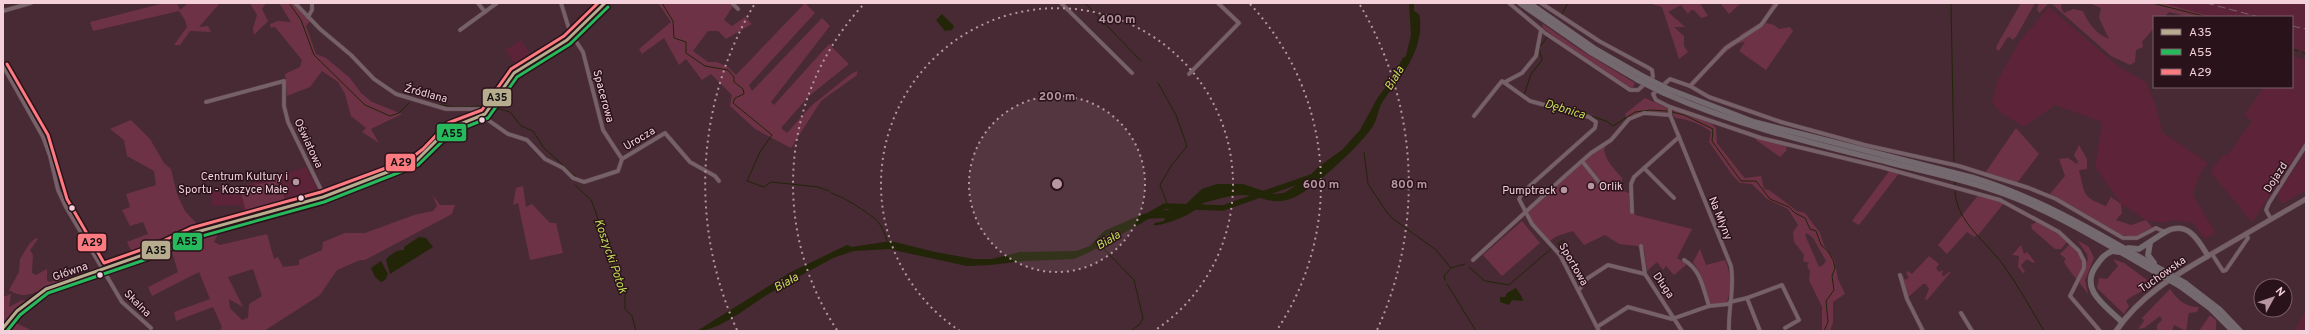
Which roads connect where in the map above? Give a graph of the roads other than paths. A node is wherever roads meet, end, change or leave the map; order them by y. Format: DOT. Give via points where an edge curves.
graph roads {
  1 [pos="31,3"];
  2 [pos="295,3"];
  3 [pos="312,3"];
  4 [pos="478,3"];
  5 [pos="497,3"];
  6 [pos="561,3"];
  7 [pos="605,3"];
  8 [pos="732,3"];
  9 [pos="1062,3"];
  10 [pos="1218,3"];
  11 [pos="1509,3"];
  12 [pos="1520,3"];
  13 [pos="1529,3"];
  14 [pos="1542,3"];
  15 [pos="1777,3"];
  16 [pos="738,9"];
  17 [pos="3,11"];
  18 [pos="485,12"];
  19 [pos="308,17"];
  20 [pos="460,30"];
  21 [pos="1541,30"];
  22 [pos="572,36"];
  23 [pos="3,66"];
  24 [pos="1132,73"];
  25 [pos="1189,74"];
  26 [pos="1640,78"];
  27 [pos="1505,82"];
  28 [pos="1690,86"];
  29 [pos="1666,91"];
  30 [pos="206,102"];
  31 [pos="1670,107"];
  32 [pos="486,114"];
  33 [pos="1670,115"];
  34 [pos="1474,116"];
  35 [pos="1679,137"];
  36 [pos="2306,145"];
  37 [pos="622,159"];
  38 [pos="1582,161"];
  39 [pos="1644,168"];
  40 [pos="719,181"];
  41 [pos="1602,186"];
  42 [pos="324,196"];
  43 [pos="1674,198"];
  44 [pos="2306,199"];
  45 [pos="1526,212"];
  46 [pos="1632,212"];
  47 [pos="2271,219"];
  48 [pos="2165,232"];
  49 [pos="2246,234"];
  50 [pos="2090,235"];
  51 [pos="2151,242"];
  52 [pos="2116,244"];
  53 [pos="1640,246"];
  54 [pos="2126,255"];
  55 [pos="2210,255"];
  56 [pos="2103,256"];
  57 [pos="1473,260"];
  58 [pos="1684,260"];
  59 [pos="102,269"];
  60 [pos="2160,271"];
  61 [pos="1645,274"];
  62 [pos="1900,275"];
  63 [pos="2182,284"];
  64 [pos="1579,290"];
  65 [pos="1747,298"];
  66 [pos="1729,303"];
  67 [pos="1709,306"];
  68 [pos="1961,313"];
  69 [pos="1676,319"];
  70 [pos="2122,322"];
  71 [pos="3,328"];
  72 [pos="150,328"];
  73 [pos="1785,328"];
  74 [pos="1598,329"];
  75 [pos="1682,331"];
  76 [pos="1729,331"];
  77 [pos="1760,331"];
  78 [pos="1923,331"];
  79 [pos="1972,331"];
  80 [pos="2100,331"];
  81 [pos="2116,331"];
  82 [pos="2233,331"];
  83 [pos="2240,331"];
  1 -- 17 [label="street"];
  2 -- 19 [label="street, Źródlana"];
  3 -- 19 [label="street"];
  4 -- 18 [label="street"];
  5 -- 18 [label="street"];
  6 -- 22 [label="street, Spacerowa"];
  7 -- 22 [label="street"];
  8 -- 16 [label="street"];
  9 -- 24 [label="street"];
  10 -- 25 [label="street" via="1239,23"];
  11 -- 21 [label="street"];
  12 -- 26 [label="main road" via="1592,53"];
  13 -- 26 [label="main road"];
  14 -- 21 [label="street" via="1599,41 1652,70 1653,76 1641,88 1630,90"];
  15 -- 28 [label="street" via="1761,25 1726,48"];
  18 -- 20 [label="street"];
  19 -- 32 [label="street, Źródlana" via="378,82 396,94 432,107 480,110"];
  21 -- 27 [label="street" via="1536,56 1522,73"];
  22 -- 32 [label="street" via="514,73"];
  22 -- 37 [label="street, Spacerowa" via="583,52 603,130"];
  23 -- 59 [label="street, Skalna" via="43,136 62,201"];
  26 -- 29 [label="main road, bridge"];
  27 -- 34 [label="street" via="1502,81"];
  27 -- 45 [label="street, Sportowa" via="1525,99 1596,122 1595,128 1523,192 1519,199"];
  28 -- 31 [label="street" via="1670,79 1654,92 1656,100"];
  28 -- 48 [label="street" via="1709,97 1780,122 1865,145 1959,166 2028,188 2056,199 2123,238 2137,238 2156,228"];
  29 -- 50 [label="main road" via="1711,113 1774,133 1992,189 2034,206"];
  29 -- 52 [label="main road" via="1754,122 1974,178 2007,189 2058,211"];
  30 -- 42 [label="street, Oświatowa" via="284,81 284,106 288,122"];
  31 -- 33 [label="street"];
  31 -- 80 [label="street" via="1761,138 1888,168 2000,200 2059,232 2079,251 2084,268 2070,296"];
  32 -- 37 [label="street" via="488,120 512,136 527,140 545,159 563,168 573,178 584,182 618,171"];
  32 -- 42 [label="street, Główna" via="448,129 426,153 412,163"];
  33 -- 35 [label="street, Na Młyny"];
  33 -- 38 [label="street" via="1644,113 1632,117 1611,140"];
  35 -- 39 [label="street"];
  35 -- 66 [label="street, Na Młyny" via="1731,266 1733,280"];
  36 -- 47 [label="street, Dojazd" via="2269,203 2266,210"];
  37 -- 40 [label="street, Urocza" via="665,133 690,162"];
  38 -- 41 [label="street"];
  38 -- 45 [label="street"];
  39 -- 43 [label="street"];
  39 -- 46 [label="street" via="1634,177 1631,184"];
  42 -- 59 [label="street, Główna" via="201,230 154,251"];
  44 -- 47 [label="street, Tuchowska"];
  45 -- 57 [label="street"];
  45 -- 64 [label="street, Sportowa" via="1532,224 1560,255"];
  47 -- 49 [label="street, Tuchowska"];
  48 -- 51 [label="main road"];
  48 -- 55 [label="main road" via="2179,228 2190,231"];
  49 -- 55 [label="street, Tuchowska"];
  49 -- 55 [label="street" via="2248,238 2223,272"];
  50 -- 54 [label="main road"];
  50 -- 56 [label="main road" via="2102,245"];
  51 -- 52 [label="main road" via="2135,250"];
  51 -- 60 [label="main road" via="2148,255"];
  52 -- 60 [label="main road"];
  53 -- 61 [label="street, Długa"];
  54 -- 56 [label="main road" via="2112,251"];
  54 -- 60 [label="main road"];
  55 -- 70 [label="main road, Tuchowska" via="2159,286"];
  56 -- 70 [label="main road" via="2091,276 2092,290"];
  58 -- 67 [label="street" via="1692,264 1698,272"];
  59 -- 71 [label="street, Główna" via="46,289 17,311"];
  59 -- 72 [label="street, Skalna" via="122,302"];
  60 -- 63 [label="main road, bridge"];
  61 -- 64 [label="street" via="1608,265 1588,278"];
  61 -- 69 [label="street, Długa"];
  62 -- 78 [label="street" via="1907,299"];
  63 -- 82 [label="main road"];
  63 -- 83 [label="main road" via="2220,310"];
  64 -- 74 [label="street, Sportowa"];
  65 -- 66 [label="street"];
  65 -- 73 [label="street" via="1782,285 1799,320"];
  65 -- 77 [label="street"];
  66 -- 67 [label="street"];
  66 -- 76 [label="street, Na Młyny"];
  67 -- 69 [label="street"];
  68 -- 79 [label="street"];
  69 -- 74 [label="street" via="1628,307"];
  69 -- 75 [label="street, Długa"];
  70 -- 81 [label="main road, Tuchowska"];
}
